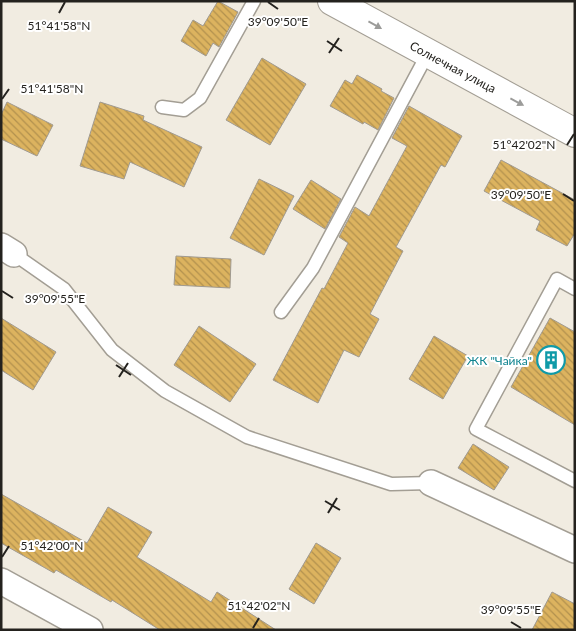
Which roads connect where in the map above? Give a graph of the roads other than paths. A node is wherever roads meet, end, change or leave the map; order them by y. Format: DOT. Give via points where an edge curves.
graph roads {
  1 [pos="254,1"];
  2 [pos="332,1"];
  3 [pos="428,53"];
  4 [pos="162,107"];
  5 [pos="575,133"];
  6 [pos="8,250"];
  7 [pos="575,289"];
  8 [pos="281,312"];
  9 [pos="575,482"];
  10 [pos="431,483"];
  11 [pos="575,550"];
  12 [pos="1,581"];
  13 [pos="90,630"];
  1 -- 4 [label="lane" via="200,98 184,110"];
  2 -- 3 [label="main road, Солнечная улица, one-way"];
  3 -- 5 [label="main road, Солнечная улица, one-way"];
  3 -- 8 [label="lane" via="313,268"];
  6 -- 10 [label="lane" via="64,289 112,350 165,391 247,437 391,484"];
  7 -- 9 [label="lane" via="557,279 476,429"];
  10 -- 11 [label="street"];
  12 -- 13 [label="street"];
}
